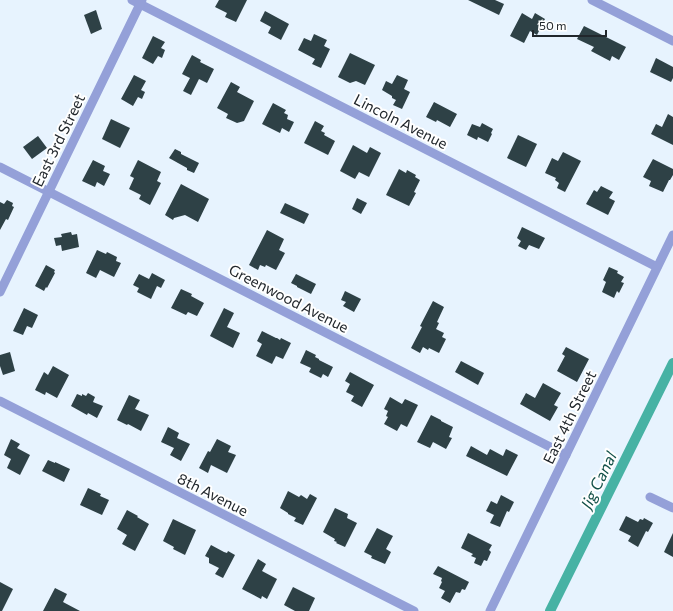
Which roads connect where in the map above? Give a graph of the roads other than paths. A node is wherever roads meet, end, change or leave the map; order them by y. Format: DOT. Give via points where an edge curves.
graph roads {
  1 [pos="592,0"];
  2 [pos="138,1"];
  3 [pos="673,42"];
  4 [pos="0,167"];
  5 [pos="49,192"];
  6 [pos="673,235"];
  7 [pos="657,267"];
  8 [pos="0,292"];
  9 [pos="0,401"];
  10 [pos="566,455"];
  11 [pos="650,497"];
  12 [pos="673,508"];
  13 [pos="414,611"];
  14 [pos="490,611"];
  1 -- 3 [label="street"];
  2 -- 5 [label="street, East 3rd Street"];
  2 -- 7 [label="street, Lincoln Avenue"];
  4 -- 5 [label="street, Greenwood Avenue"];
  5 -- 8 [label="street, East 3rd Street"];
  5 -- 10 [label="street, Greenwood Avenue"];
  6 -- 7 [label="street, East 4th Street"];
  7 -- 10 [label="street, East 4th Street"];
  9 -- 13 [label="street, 8th Avenue"];
  10 -- 14 [label="street, East 4th Street"];
  11 -- 12 [label="street"];
}
